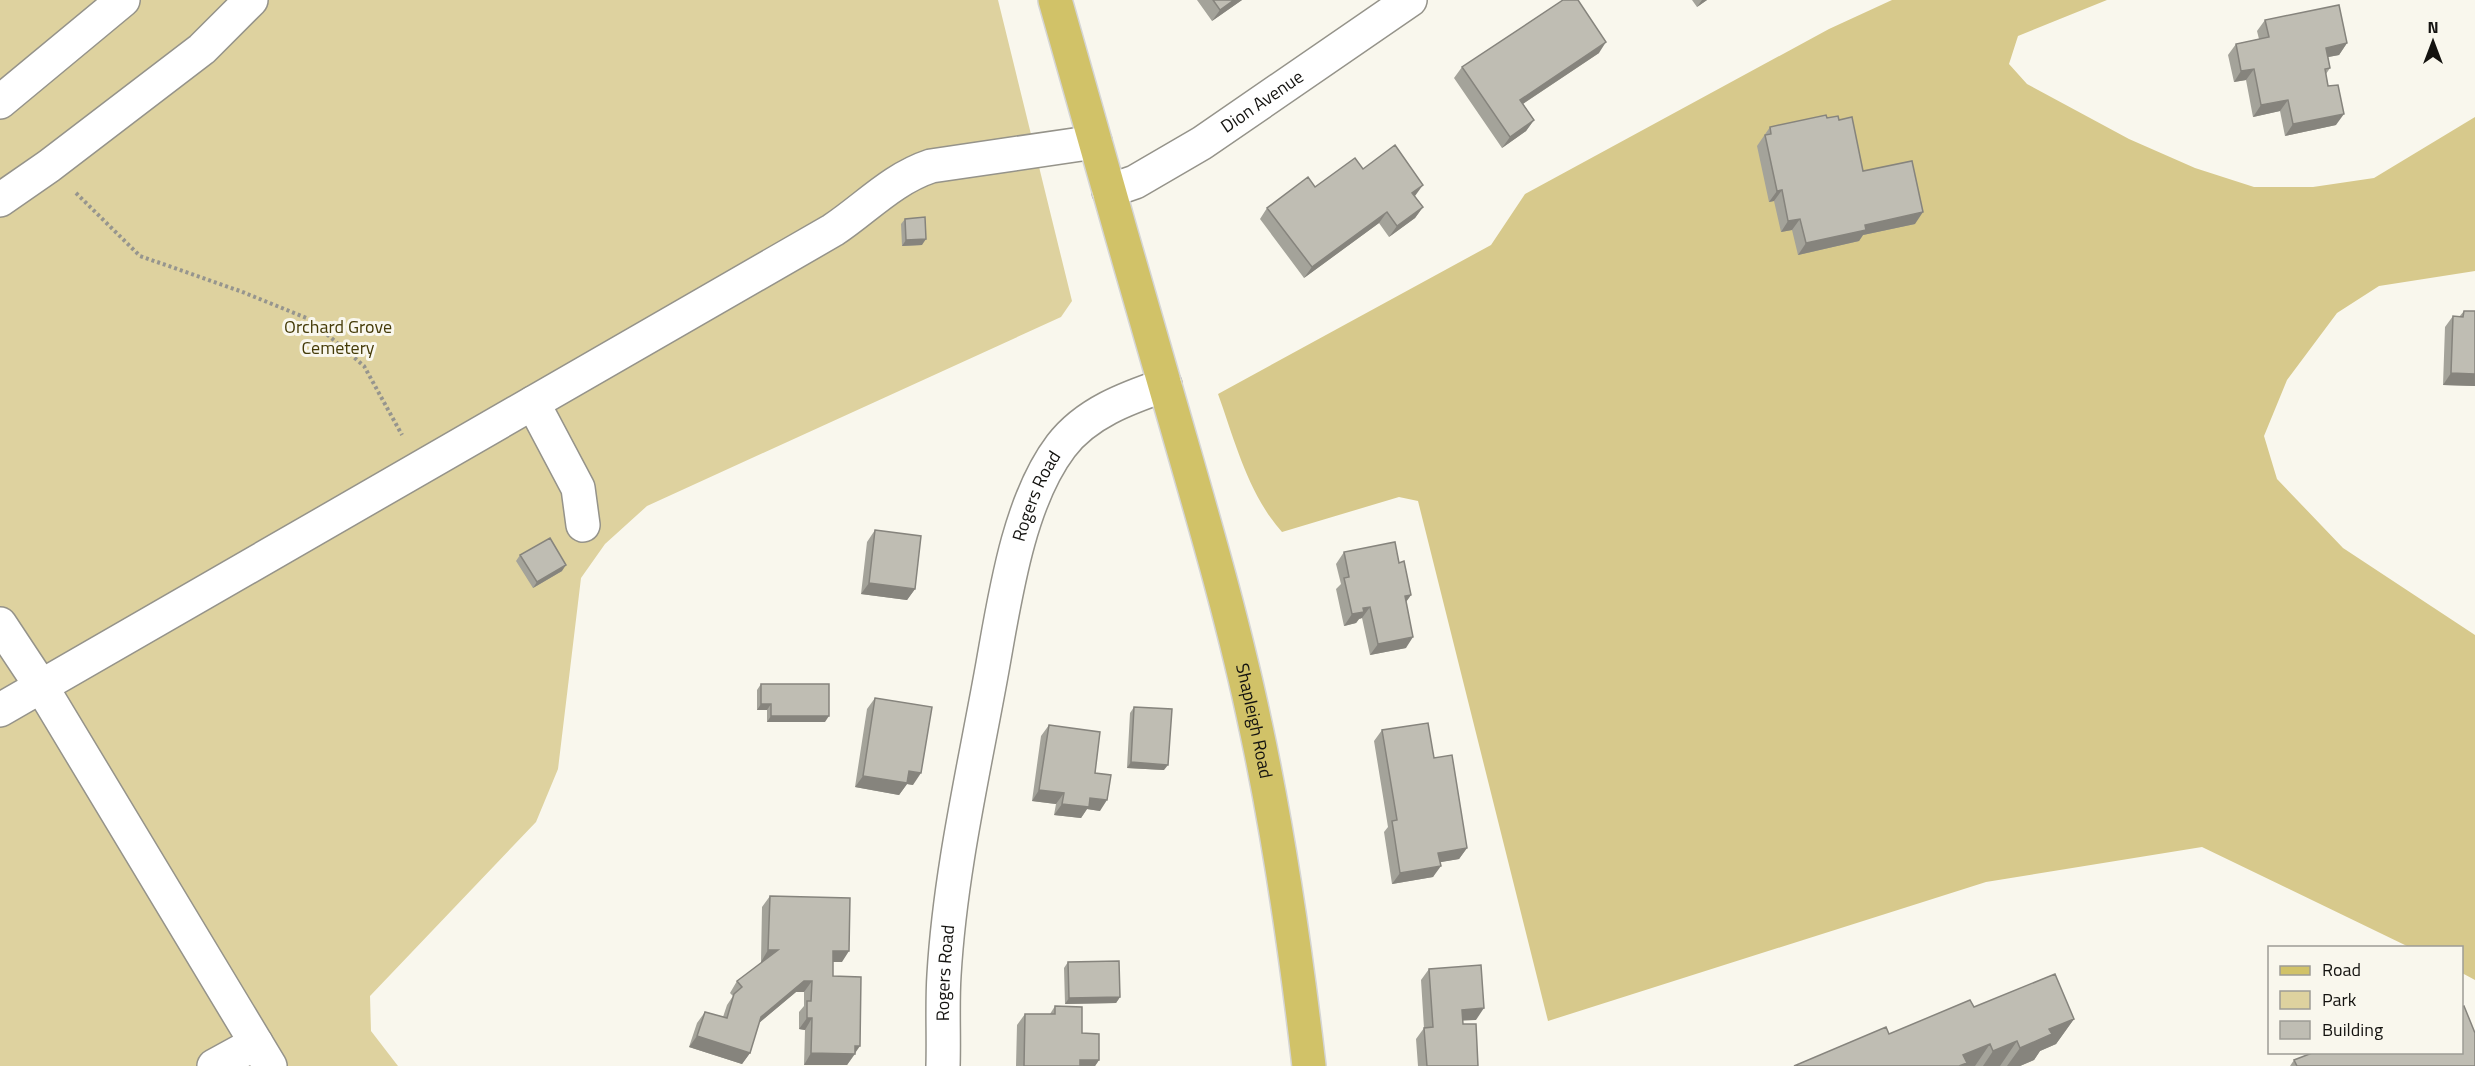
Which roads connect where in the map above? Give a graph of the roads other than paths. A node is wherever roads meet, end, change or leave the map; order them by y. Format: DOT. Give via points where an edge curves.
graph roads {
  1 [pos="123,0"];
  2 [pos="251,0"];
  3 [pos="1054,0"];
  4 [pos="1410,0"];
  5 [pos="0,102"];
  6 [pos="1095,142"];
  7 [pos="1109,191"];
  8 [pos="0,200"];
  9 [pos="1165,385"];
  10 [pos="533,403"];
  11 [pos="584,525"];
  12 [pos="0,624"];
  13 [pos="41,686"];
  14 [pos="0,710"];
  15 [pos="263,1055"];
  16 [pos="214,1066"];
  17 [pos="943,1066"];
  18 [pos="1309,1066"];
  1 -- 5 [label="street"];
  2 -- 8 [label="street" via="202,49"];
  3 -- 6 [label="main road"];
  4 -- 7 [label="street, Dion Avenue" via="1202,143 1135,182"];
  6 -- 7 [label="main road"];
  6 -- 10 [label="street" via="912,172 833,230"];
  7 -- 9 [label="main road"];
  9 -- 17 [label="street, Rogers Road" via="1113,405 1063,443 1038,483 1028,508 1005,601 952,897 944,976"];
  9 -- 18 [label="main road, Shapleigh Road" via="1217,565 1257,729 1295,946"];
  10 -- 11 [label="street" via="578,488"];
  10 -- 13 [label="street"];
  12 -- 13 [label="street"];
  13 -- 14 [label="street"];
  13 -- 15 [label="street"];
  15 -- 16 [label="street"];
}
